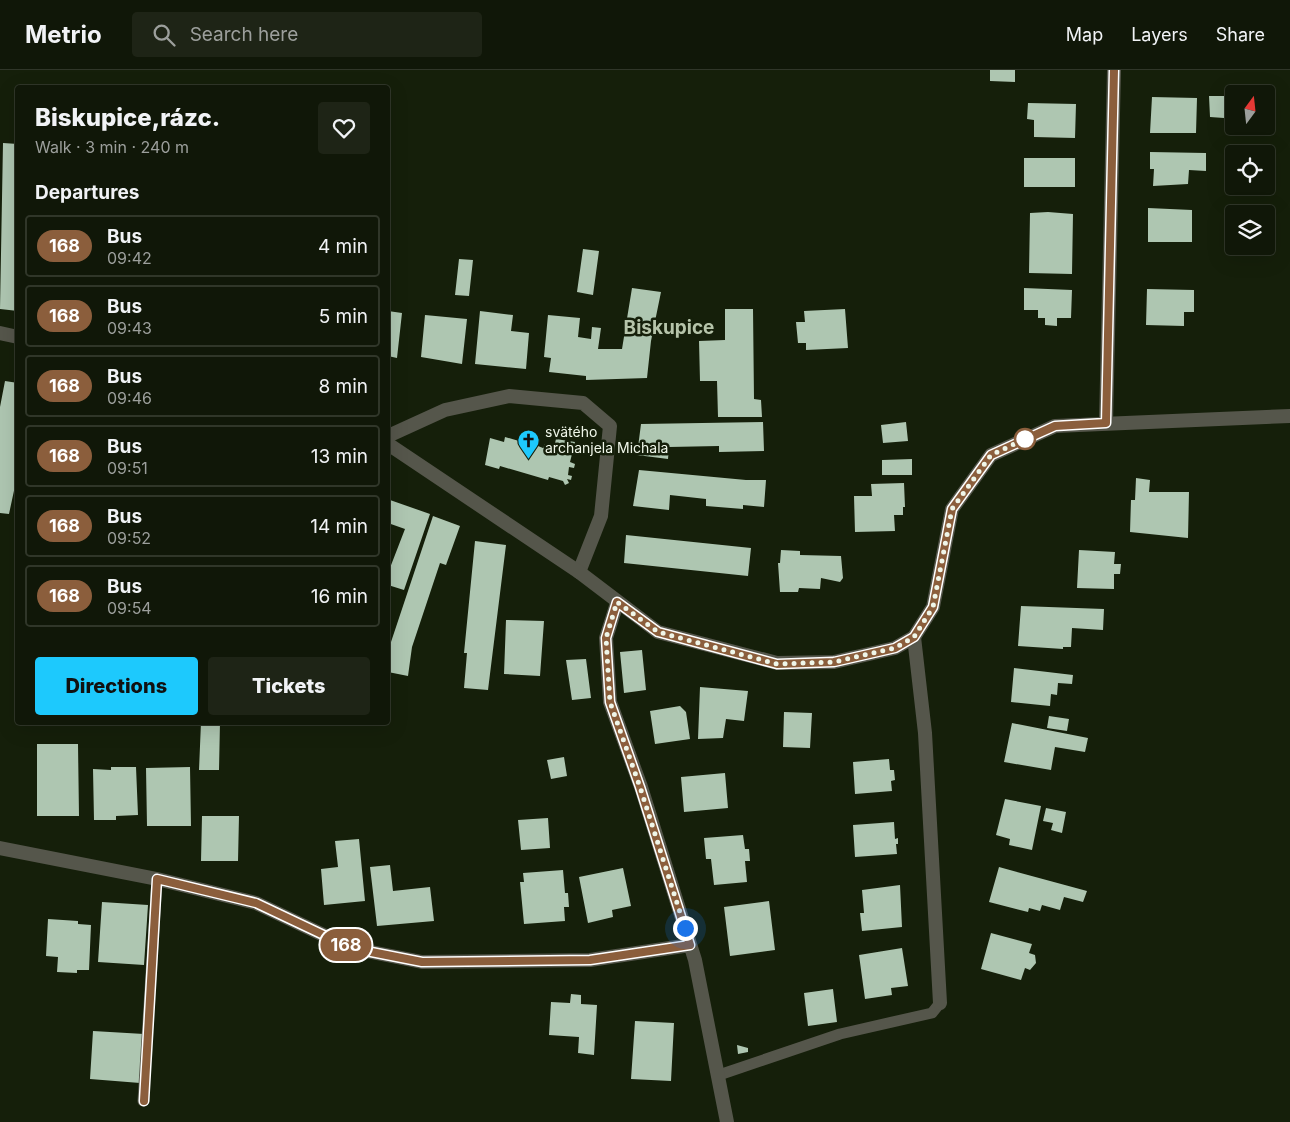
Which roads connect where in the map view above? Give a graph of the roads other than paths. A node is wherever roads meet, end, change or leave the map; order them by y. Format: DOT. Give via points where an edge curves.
graph roads {
  1 [pos="1114,70"];
  2 [pos="0,333"];
  3 [pos="15,337"];
  4 [pos="1290,416"];
  5 [pos="1106,423"];
  6 [pos="390,435"];
  7 [pos="390,445"];
  8 [pos="579,572"];
  9 [pos="617,602"];
  10 [pos="914,637"];
  11 [pos="0,848"];
  12 [pos="157,879"];
  13 [pos="690,945"];
  14 [pos="940,1003"];
  15 [pos="718,1075"];
  16 [pos="144,1101"];
  17 [pos="727,1122"];
  1 -- 5 [label="street"];
  2 -- 3 [label="street"];
  4 -- 5 [label="street"];
  5 -- 10 [label="street" via="1055,426 991,455 952,509 933,607"];
  6 -- 8 [label="street" via="445,410 509,396 583,403 610,426 601,516"];
  7 -- 8 [label="street"];
  8 -- 9 [label="street"];
  9 -- 10 [label="street" via="658,632 777,664 834,662 895,648"];
  9 -- 13 [label="street" via="606,638 610,702"];
  10 -- 14 [label="street" via="925,733"];
  11 -- 12 [label="street"];
  12 -- 13 [label="street" via="256,903 351,948 422,962 590,960"];
  12 -- 16 [label="lane"];
  13 -- 15 [label="street"];
  14 -- 15 [label="lane" via="932,1014 840,1034"];
  15 -- 17 [label="street"];
}
